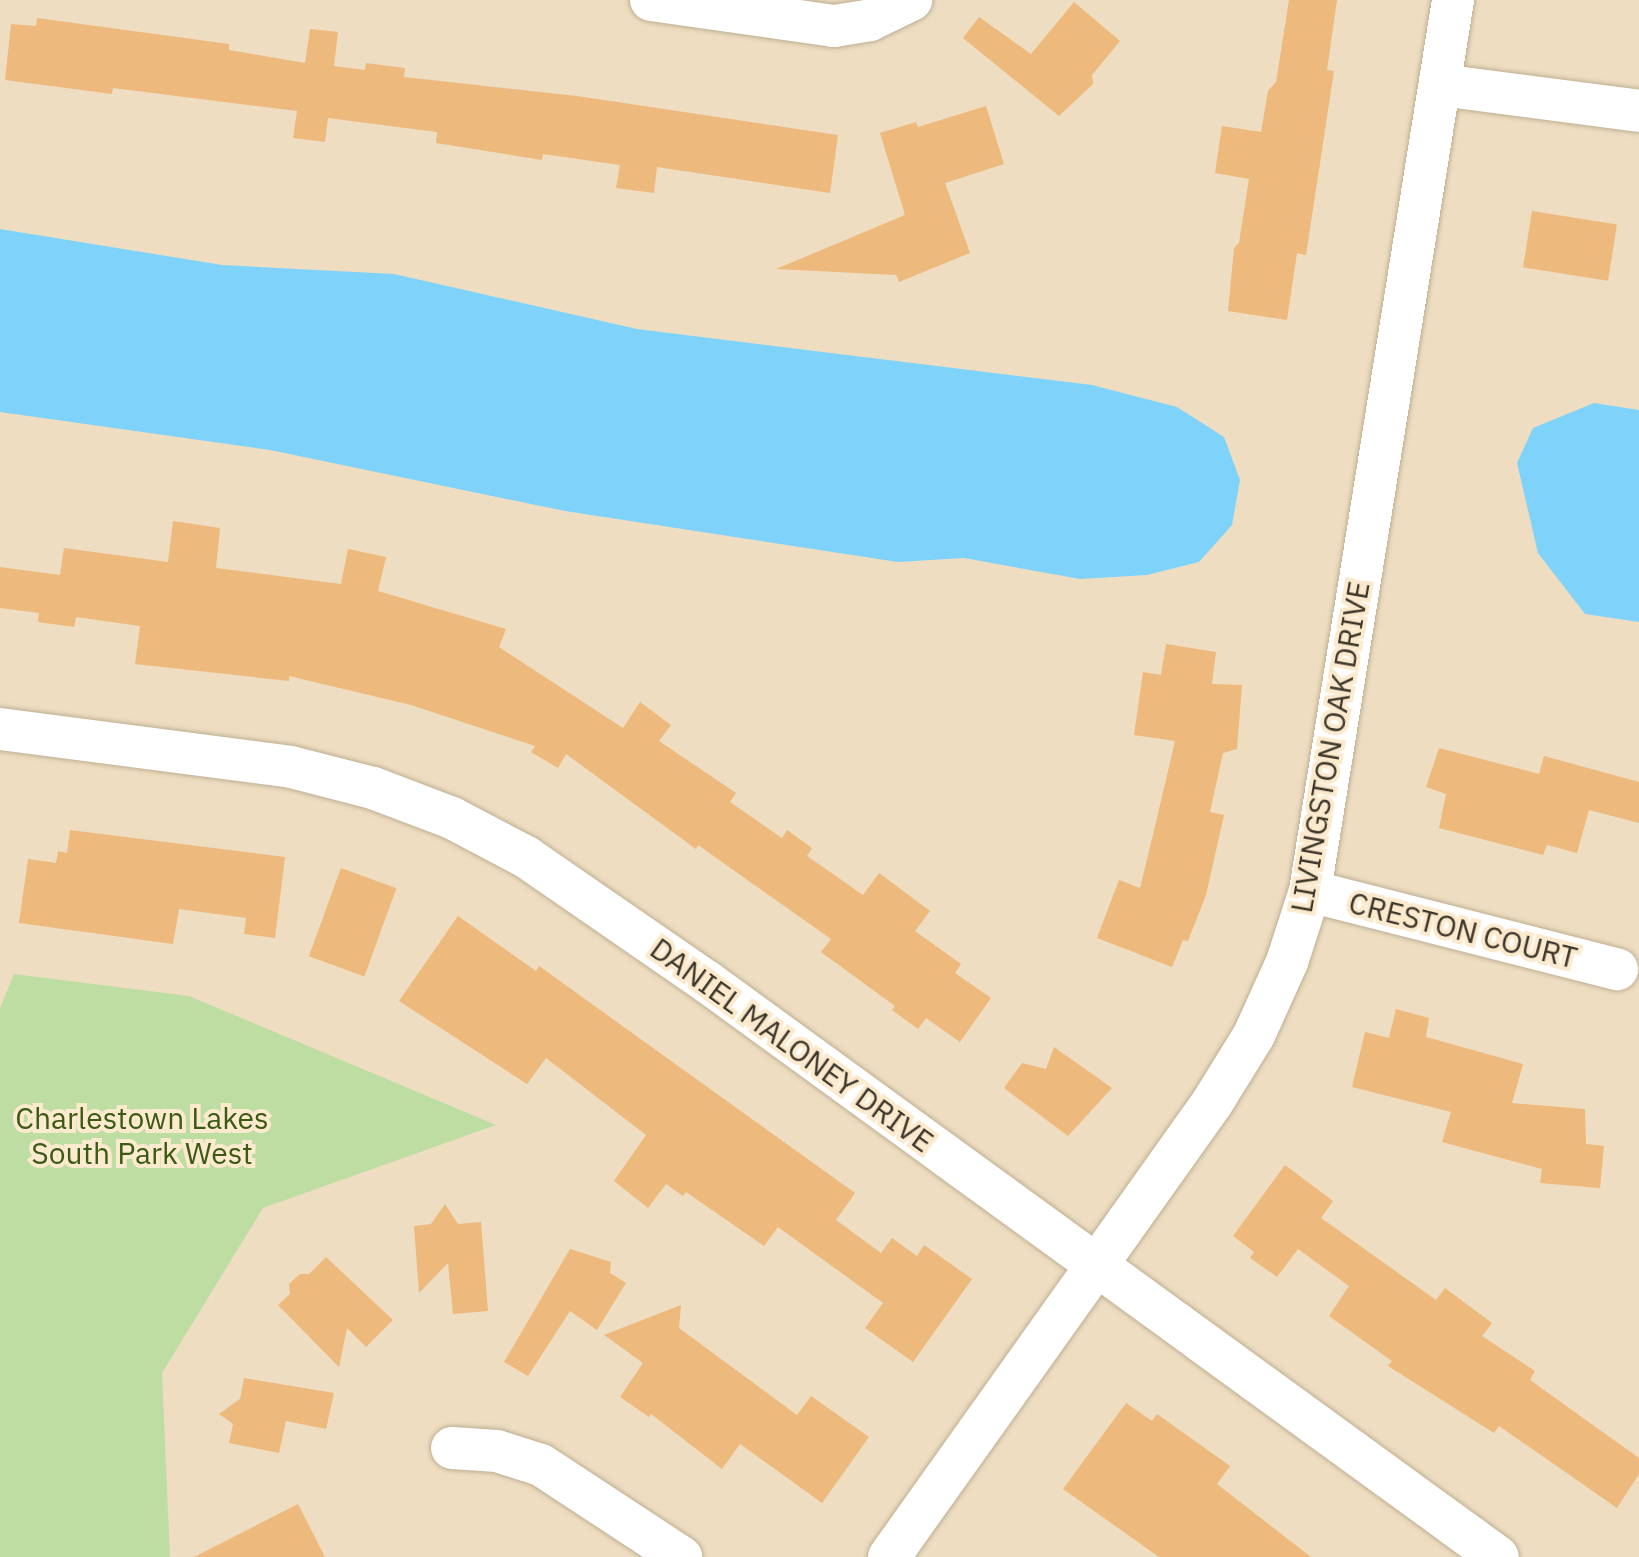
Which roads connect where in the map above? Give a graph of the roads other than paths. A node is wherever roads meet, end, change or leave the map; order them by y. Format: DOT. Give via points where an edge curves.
graph roads {
  1 [pos="650,0"];
  2 [pos="911,0"];
  3 [pos="1453,0"];
  4 [pos="1440,85"];
  5 [pos="1639,111"];
  6 [pos="0,729"];
  7 [pos="1310,891"];
  8 [pos="1616,969"];
  9 [pos="1096,1266"];
  10 [pos="452,1448"];
  11 [pos="681,1557"];
  12 [pos="890,1557"];
  13 [pos="1498,1557"];
  1 -- 2 [label="street" via="834,26 870,20"];
  3 -- 4 [label="street, LIVINGSTON OAK DRIVE"];
  4 -- 5 [label="street"];
  4 -- 7 [label="street, LIVINGSTON OAK DRIVE"];
  6 -- 9 [label="street, DANIEL MALONEY DRIVE" via="291,767 452,818 526,857 673,959"];
  7 -- 8 [label="street, CRESTON COURT"];
  7 -- 9 [label="street, LIVINGSTON OAK DRIVE" via="1254,1035"];
  9 -- 12 [label="street, LIVINGSTON OAK DRIVE"];
  9 -- 13 [label="street, DANIEL MALONEY DRIVE"];
  10 -- 11 [label="street" via="497,1451 541,1465"];
}
